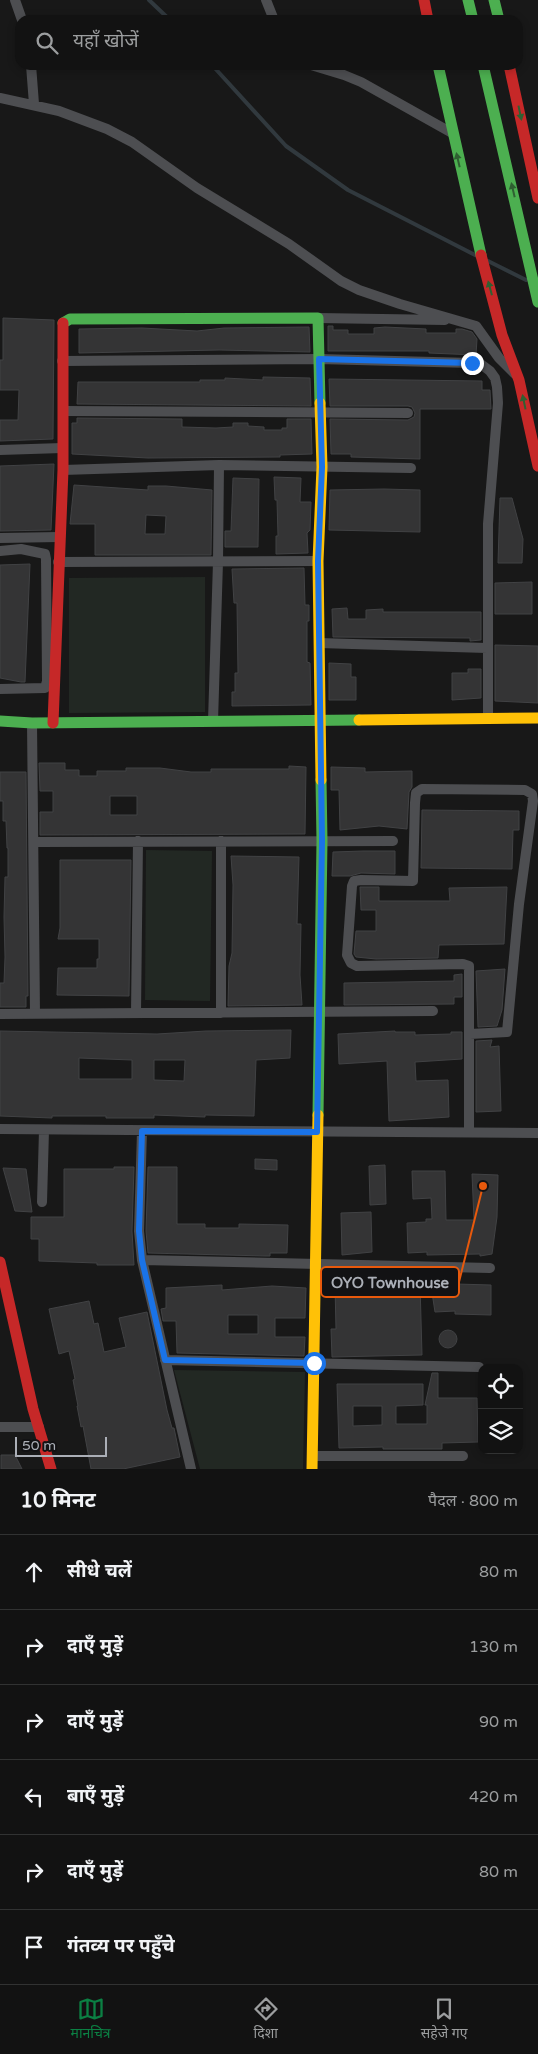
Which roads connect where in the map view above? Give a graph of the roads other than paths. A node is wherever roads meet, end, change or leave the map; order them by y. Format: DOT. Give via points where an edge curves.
graph roads {
  1 [pos="16,0"];
  2 [pos="266,0"];
  3 [pos="424,0"];
  4 [pos="468,0"];
  5 [pos="494,0"];
  6 [pos="20,15"];
  7 [pos="272,15"];
  8 [pos="427,15"];
  9 [pos="472,15"];
  10 [pos="498,15"];
  11 [pos="31,70"];
  12 [pos="326,70"];
  13 [pos="439,70"];
  14 [pos="484,70"];
  15 [pos="510,70"];
  16 [pos="0,98"];
  17 [pos="34,104"];
  18 [pos="452,133"];
  19 [pos="538,198"];
  20 [pos="538,302"];
  21 [pos="318,318"];
  22 [pos="463,320"];
  23 [pos="319,359"];
  24 [pos="62,361"];
  25 [pos="520,380"];
  26 [pos="63,411"];
  27 [pos="321,412"];
  28 [pos="408,413"];
  29 [pos="62,448"];
  30 [pos="0,450"];
  31 [pos="219,465"];
  32 [pos="538,466"];
  33 [pos="322,467"];
  34 [pos="411,468"];
  35 [pos="63,470"];
  36 [pos="59,537"];
  37 [pos="0,538"];
  38 [pos="0,551"];
  39 [pos="318,561"];
  40 [pos="58,562"];
  41 [pos="218,562"];
  42 [pos="318,643"];
  43 [pos="487,648"];
  44 [pos="0,689"];
  45 [pos="538,718"];
  46 [pos="488,719"];
  47 [pos="0,721"];
  48 [pos="213,721"];
  49 [pos="320,721"];
  50 [pos="53,723"];
  51 [pos="32,724"];
  52 [pos="221,841"];
  53 [pos="322,841"];
  54 [pos="393,841"];
  55 [pos="34,842"];
  56 [pos="138,842"];
  57 [pos="433,1011"];
  58 [pos="136,1013"];
  59 [pos="221,1013"];
  60 [pos="319,1013"];
  61 [pos="0,1014"];
  62 [pos="35,1014"];
  63 [pos="470,1034"];
  64 [pos="0,1130"];
  65 [pos="44,1130"];
  66 [pos="142,1131"];
  67 [pos="317,1132"];
  68 [pos="469,1132"];
  69 [pos="538,1134"];
  70 [pos="42,1202"];
  71 [pos="142,1260"];
  72 [pos="0,1262"];
  73 [pos="315,1265"];
  74 [pos="490,1268"];
  75 [pos="4,1299"];
  76 [pos="165,1360"];
  77 [pos="314,1363"];
  78 [pos="478,1367"];
  79 [pos="0,1427"];
  80 [pos="39,1427"];
  81 [pos="312,1456"];
  82 [pos="463,1456"];
  83 [pos="51,1469"];
  84 [pos="191,1469"];
  85 [pos="312,1469"];
  1 -- 6 [label="street"];
  2 -- 7 [label="street"];
  3 -- 8 [label="main road"];
  4 -- 9 [label="main road"];
  5 -- 10 [label="main road"];
  11 -- 17 [label="street"];
  12 -- 18 [label="street" via="361,82"];
  13 -- 18 [label="main road"];
  20 -- 14 [label="main road, one-way"];
  15 -- 19 [label="main road, one-way"];
  16 -- 17 [label="street"];
  17 -- 22 [label="street" via="81,118 132,142 341,281 400,304"];
  25 -- 18 [label="main road, one-way" via="502,335"];
  21 -- 22 [label="street"];
  21 -- 23 [label="main road"];
  21 -- 24 [label="main road" via="66,319 62,327"];
  22 -- 25 [label="street" via="480,329 499,358"];
  23 -- 24 [label="street"];
  23 -- 27 [label="main road"];
  23 -- 43 [label="street" via="472,363 482,365 495,378 498,403 488,524"];
  24 -- 26 [label="main road"];
  32 -- 25 [label="main road, one-way"];
  26 -- 27 [label="street"];
  26 -- 29 [label="main road"];
  27 -- 28 [label="street"];
  27 -- 33 [label="main road"];
  29 -- 30 [label="street"];
  29 -- 35 [label="main road"];
  31 -- 33 [label="street"];
  31 -- 35 [label="street"];
  31 -- 41 [label="street"];
  33 -- 34 [label="street"];
  33 -- 39 [label="main road"];
  35 -- 36 [label="main road"];
  36 -- 37 [label="street"];
  36 -- 40 [label="main road"];
  38 -- 44 [label="street" via="22,549 45,554 47,681 45,688 36,690"];
  39 -- 41 [label="street"];
  39 -- 42 [label="main road"];
  40 -- 41 [label="street"];
  40 -- 50 [label="main road"];
  41 -- 48 [label="street"];
  42 -- 43 [label="street"];
  42 -- 49 [label="main road"];
  43 -- 46 [label="street"];
  45 -- 46 [label="main road"];
  46 -- 49 [label="main road"];
  47 -- 51 [label="main road"];
  48 -- 49 [label="main road"];
  48 -- 50 [label="main road"];
  49 -- 53 [label="main road"];
  50 -- 51 [label="main road"];
  51 -- 55 [label="street"];
  52 -- 53 [label="street"];
  52 -- 56 [label="street"];
  52 -- 59 [label="street"];
  53 -- 54 [label="street"];
  53 -- 60 [label="main road"];
  55 -- 56 [label="street"];
  55 -- 62 [label="street"];
  56 -- 58 [label="street"];
  57 -- 60 [label="street"];
  58 -- 59 [label="street"];
  58 -- 62 [label="street"];
  59 -- 60 [label="street"];
  60 -- 67 [label="main road"];
  61 -- 62 [label="street"];
  63 -- 63 [label="street" via="469,966 357,966 351,963 347,955 352,886 361,880 413,881 415,803 416,793 422,789 525,790 532,794 533,801 507,1032"];
  63 -- 68 [label="street"];
  64 -- 65 [label="street"];
  65 -- 66 [label="street"];
  65 -- 70 [label="street"];
  66 -- 67 [label="street"];
  66 -- 71 [label="street" via="139,1231"];
  67 -- 68 [label="street"];
  67 -- 73 [label="main road"];
  68 -- 69 [label="street"];
  71 -- 73 [label="street"];
  71 -- 76 [label="street"];
  72 -- 75 [label="main road"];
  73 -- 74 [label="street"];
  73 -- 77 [label="main road"];
  75 -- 80 [label="main road"];
  76 -- 77 [label="street"];
  76 -- 84 [label="street"];
  77 -- 78 [label="street"];
  77 -- 81 [label="main road"];
  79 -- 80 [label="street"];
  80 -- 83 [label="main road"];
  81 -- 82 [label="street"];
  81 -- 85 [label="main road"];
}
